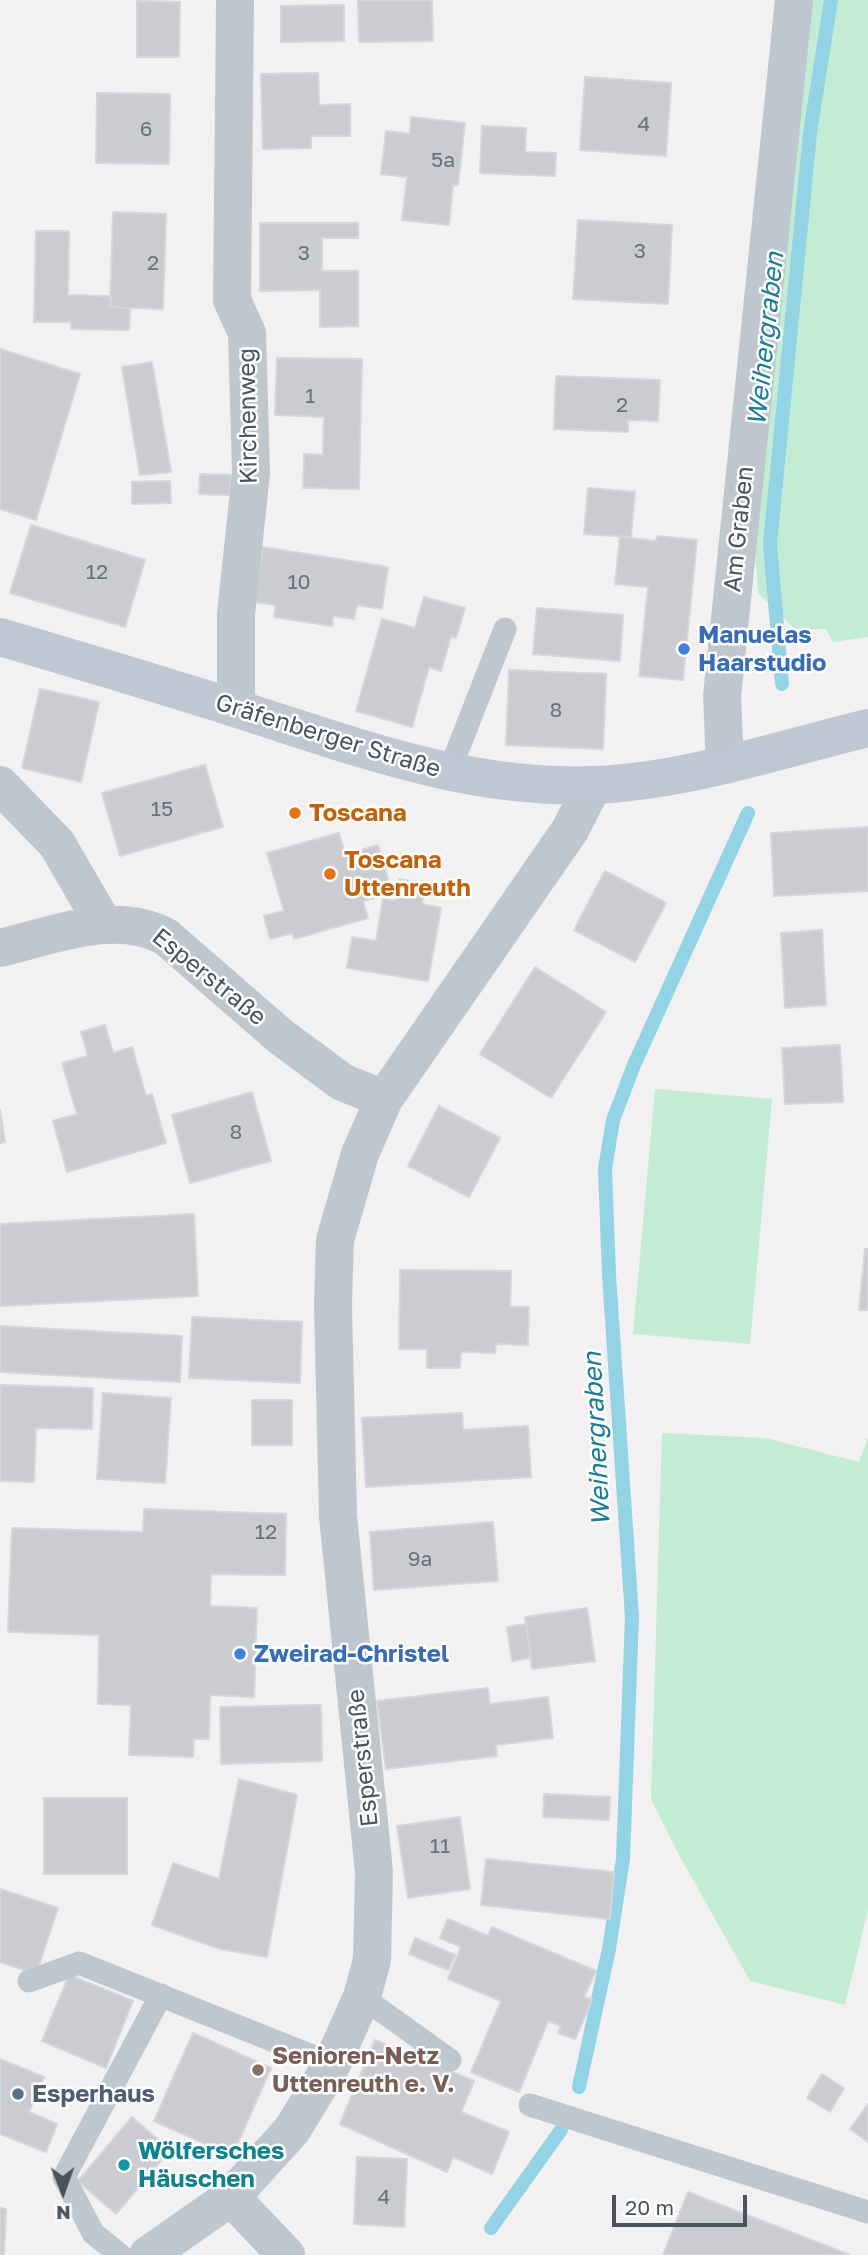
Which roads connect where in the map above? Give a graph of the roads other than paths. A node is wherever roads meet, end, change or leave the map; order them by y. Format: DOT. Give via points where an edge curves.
graph roads {
  1 [pos="235,0"];
  2 [pos="794,0"];
  3 [pos="505,629"];
  4 [pos="0,637"];
  5 [pos="236,708"];
  6 [pos="868,728"];
  7 [pos="724,765"];
  8 [pos="449,772"];
  9 [pos="0,785"];
  10 [pos="593,785"];
  11 [pos="104,925"];
  12 [pos="0,948"];
  13 [pos="384,1099"];
  14 [pos="29,1981"];
  15 [pos="162,1995"];
  16 [pos="362,1997"];
  17 [pos="450,2060"];
  18 [pos="332,2064"];
  19 [pos="530,2105"];
  20 [pos="232,2197"];
  21 [pos="868,2212"];
  22 [pos="120,2255"];
  23 [pos="148,2255"];
  24 [pos="286,2255"];
  1 -- 5 [label="street, Kirchenweg" via="232,300 247,333 251,473 236,614"];
  2 -- 7 [label="street, Am Graben" via="722,696"];
  3 -- 8 [label="lane"];
  4 -- 5 [label="main road, Gräfenberger Straße"];
  5 -- 8 [label="main road, Gräfenberger Straße" via="369,753"];
  6 -- 7 [label="main road, Gräfenberger Straße"];
  7 -- 10 [label="main road, Gräfenberger Straße"];
  8 -- 10 [label="main road, Gräfenberger Straße" via="514,782"];
  9 -- 11 [label="street" via="57,844"];
  10 -- 13 [label="street, Esperstraße" via="570,830"];
  11 -- 12 [label="street, Esperstraße"];
  11 -- 13 [label="street, Esperstraße" via="149,927 166,937 342,1083"];
  13 -- 16 [label="street, Esperstraße" via="360,1154 335,1240 333,1304 338,1516 374,1872 372,1959"];
  14 -- 15 [label="lane" via="79,1963"];
  15 -- 18 [label="lane"];
  15 -- 22 [label="lane" via="64,2177 93,2233"];
  16 -- 17 [label="lane"];
  16 -- 18 [label="street, Esperstraße"];
  18 -- 20 [label="street, Esperstraße" via="292,2130"];
  19 -- 21 [label="lane"];
  20 -- 23 [label="street, Esperstraße"];
  20 -- 24 [label="street"];
}
